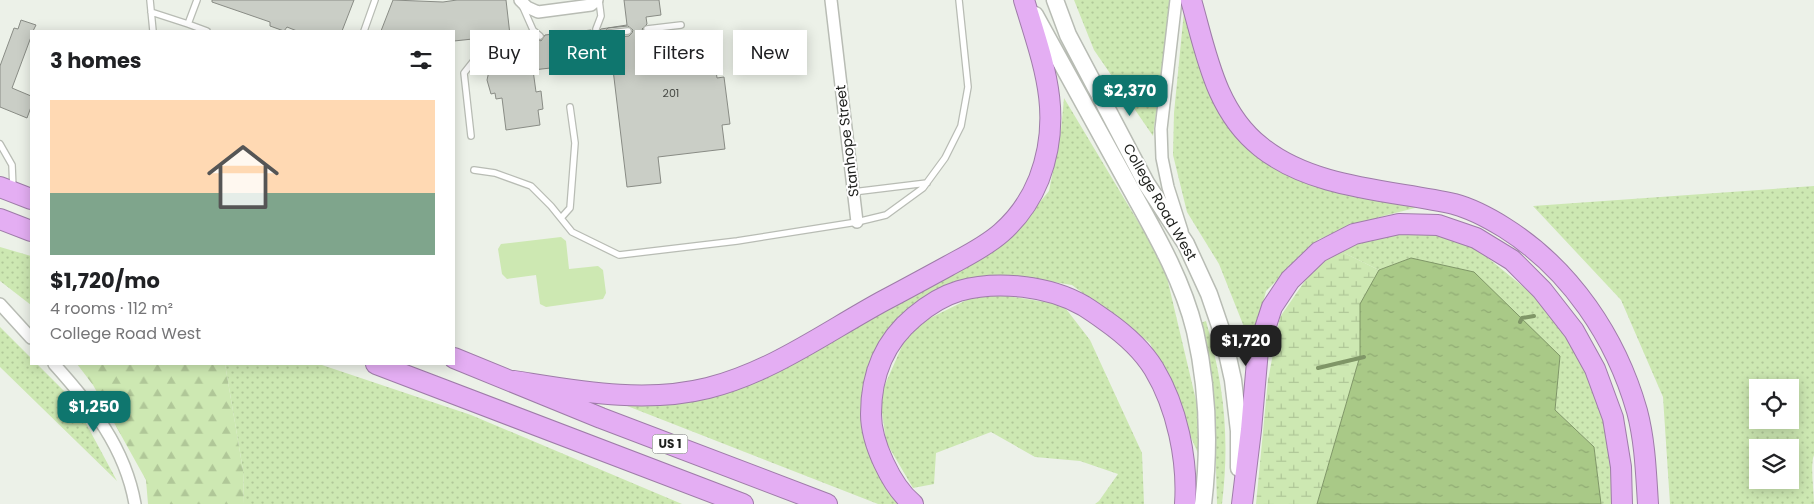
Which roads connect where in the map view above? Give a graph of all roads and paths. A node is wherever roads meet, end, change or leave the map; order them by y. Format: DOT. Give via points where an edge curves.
graph roads {
  1 [pos="150,0"];
  2 [pos="197,0"];
  3 [pos="375,0"];
  4 [pos="520,0"];
  5 [pos="598,0"];
  6 [pos="830,0"];
  7 [pos="959,0"];
  8 [pos="1025,0"];
  9 [pos="1055,0"];
  10 [pos="1176,0"];
  11 [pos="1192,0"];
  12 [pos="151,12"];
  13 [pos="188,24"];
  14 [pos="682,25"];
  15 [pos="596,29"];
  16 [pos="647,29"];
  17 [pos="153,30"];
  18 [pos="204,30"];
  19 [pos="364,30"];
  20 [pos="625,31"];
  21 [pos="628,31"];
  22 [pos="540,36"];
  23 [pos="470,65"];
  24 [pos="570,107"];
  25 [pos="471,136"];
  26 [pos="0,144"];
  27 [pos="474,170"];
  28 [pos="927,182"];
  29 [pos="854,192"];
  30 [pos="15,193"];
  31 [pos="561,218"];
  32 [pos="0,219"];
  33 [pos="857,222"];
  34 [pos="30,231"];
  35 [pos="1186,244"];
  36 [pos="0,304"];
  37 [pos="30,337"];
  38 [pos="455,358"];
  39 [pos="55,365"];
  40 [pos="379,365"];
  41 [pos="514,382"];
  42 [pos="600,451"];
  43 [pos="135,504"];
  44 [pos="703,504"];
  45 [pos="744,504"];
  46 [pos="827,504"];
  47 [pos="914,504"];
  48 [pos="1185,504"];
  49 [pos="1203,504"];
  50 [pos="1241,504"];
  51 [pos="1622,504"];
  52 [pos="1648,504"];
  1 -- 12 [label="lane"];
  2 -- 13 [label="lane"];
  3 -- 19 [label="lane"];
  4 -- 5 [label="street" via="538,12 590,6"];
  4 -- 22 [label="lane" via="533,30"];
  5 -- 15 [label="lane" via="601,16"];
  6 -- 29 [label="street, Stanhope Street"];
  7 -- 28 [label="lane" via="968,87 961,126 945,158"];
  8 -- 41 [label="highway" via="1045,71 1052,116 1048,147 1038,179 1023,208 1002,233 974,252 765,369 708,388 657,396 606,395"];
  8 -- 49 [label="street, College Road West" via="1159,240 1188,307 1205,390 1207,445"];
  9 -- 35 [label="street, College Road West" via="1068,35 1146,182"];
  10 -- 35 [label="street" via="1161,129 1162,158"];
  11 -- 52 [label="highway" via="1224,104 1260,147 1308,174 1456,205 1486,216 1525,240 1558,271 1605,334 1624,374 1637,412"];
  12 -- 13 [label="lane"];
  12 -- 17 [label="lane"];
  13 -- 18 [label="lane"];
  14 -- 16 [label="lane"];
  20 -- 21 [label="lane"];
  23 -- 25 [label="lane" via="464,73"];
  24 -- 31 [label="lane" via="575,143 570,208"];
  26 -- 30 [label="lane" via="12,165"];
  27 -- 31 [label="lane" via="531,186"];
  28 -- 29 [label="lane"];
  28 -- 33 [label="lane" via="886,215"];
  29 -- 33 [label="street, Stanhope Street"];
  31 -- 33 [label="lane" via="572,232 619,255"];
  32 -- 34 [label="highway"];
  35 -- 50 [label="street, College Road West" via="1209,294 1234,380"];
  36 -- 37 [label="street"];
  38 -- 41 [label="highway, US 1"];
  39 -- 43 [label="street" via="84,397 113,440"];
  40 -- 42 [label="highway, US 1"];
  41 -- 46 [label="highway, US 1"];
  42 -- 44 [label="highway"];
  42 -- 45 [label="highway, US 1"];
  47 -- 48 [label="highway" via="905,498 885,465 871,427 871,392 884,352 902,327 929,304 959,291 996,284 1042,289 1083,306 1125,334 1154,368 1172,408 1181,445"];
  50 -- 51 [label="highway" via="1258,350 1272,307 1290,280 1319,252 1354,234 1399,224 1438,225 1476,238 1512,260 1542,290 1574,332 1595,368 1613,418 1621,467"];
}
